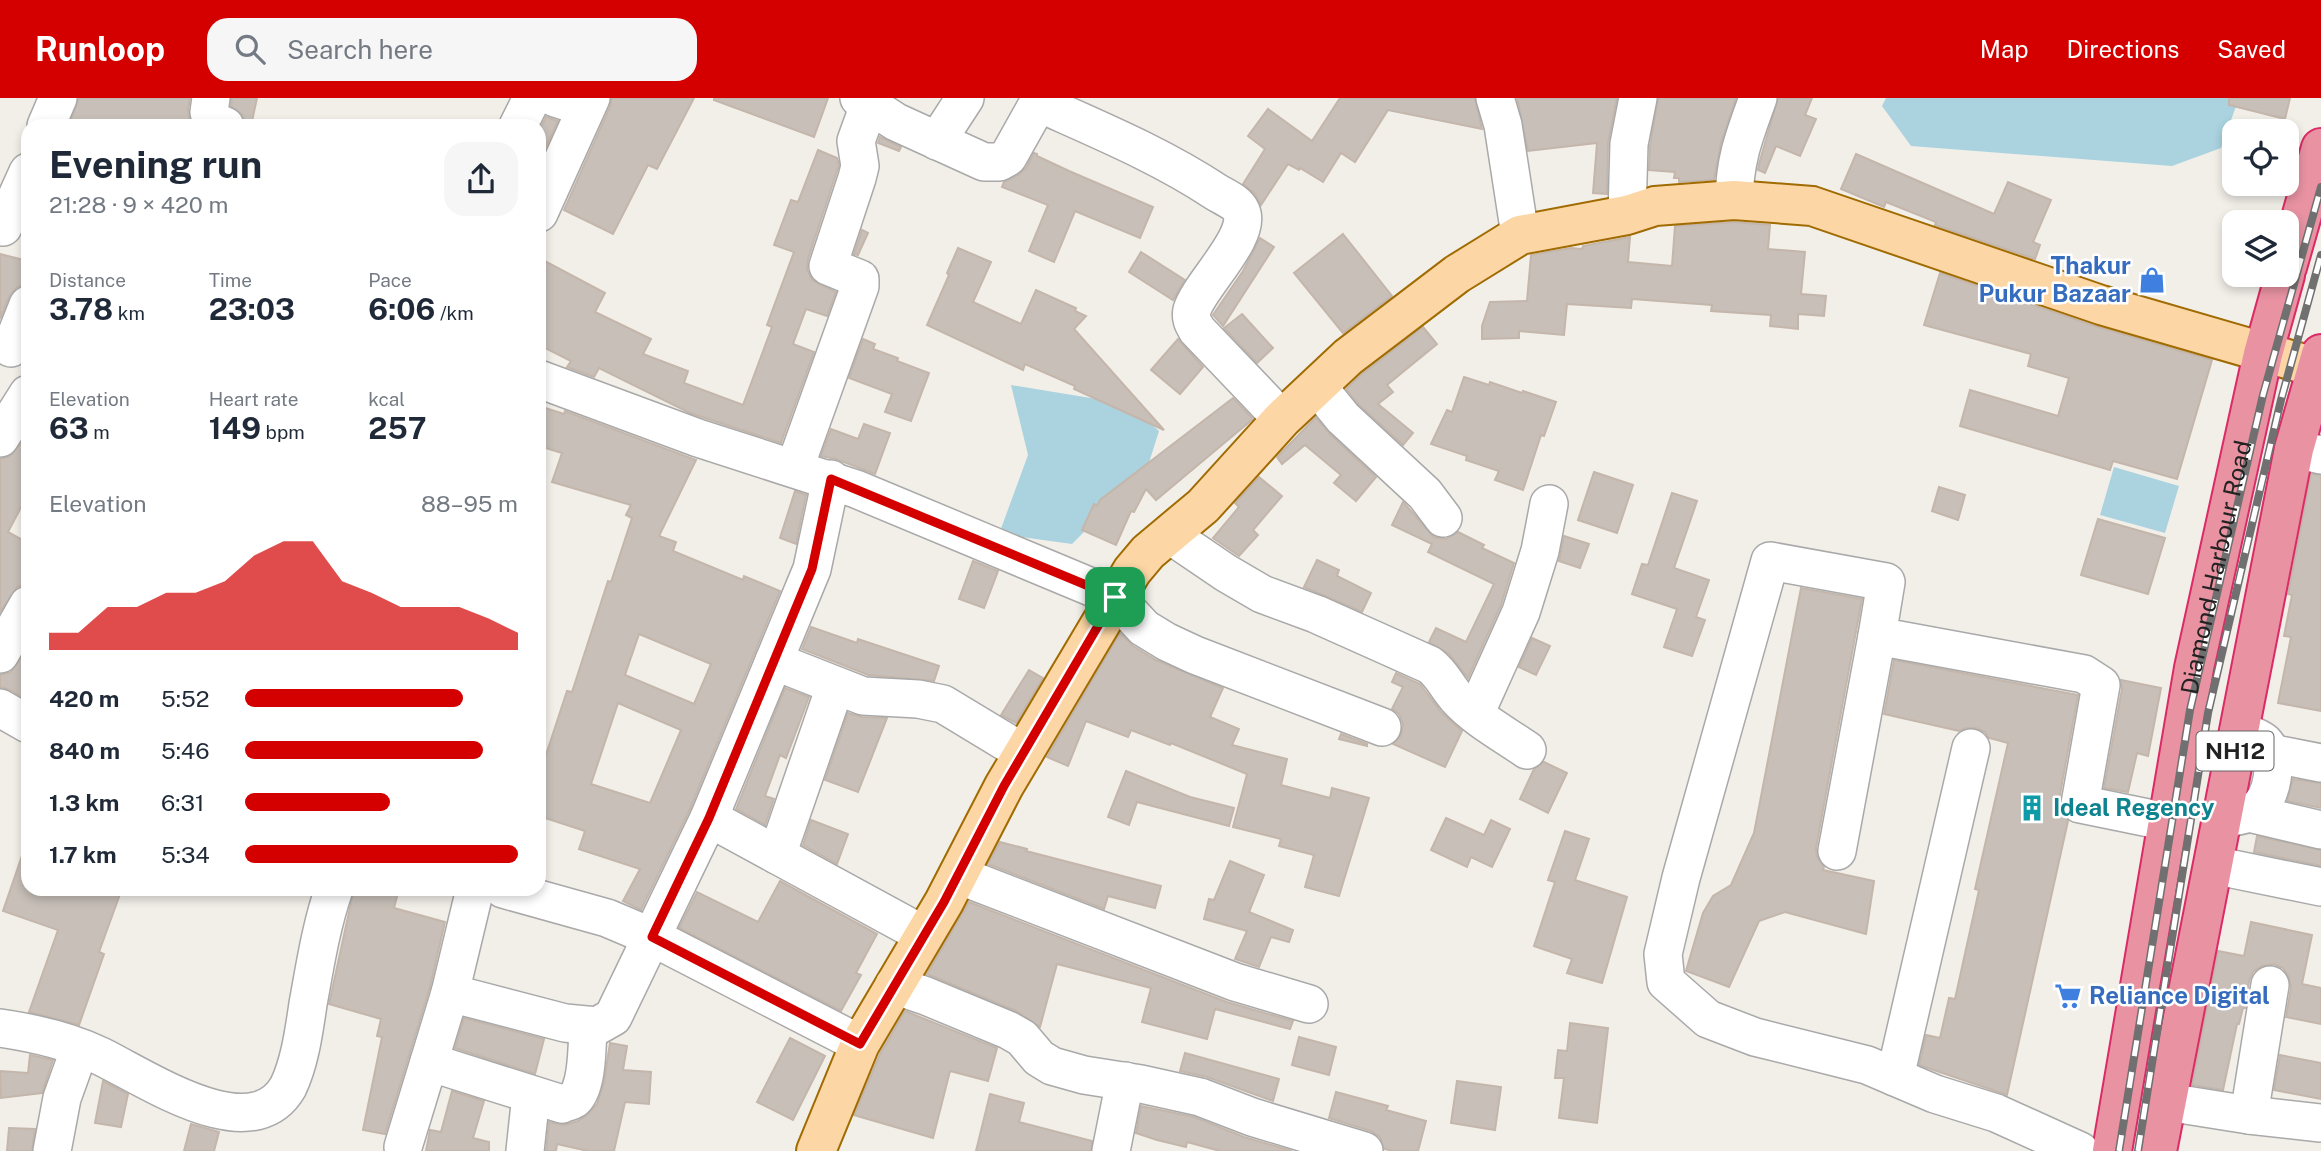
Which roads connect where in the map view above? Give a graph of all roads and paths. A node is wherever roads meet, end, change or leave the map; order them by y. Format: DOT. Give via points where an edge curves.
graph roads {
  1 [pos="58,98"];
  2 [pos="211,98"];
  3 [pos="532,98"];
  4 [pos="965,98"];
  5 [pos="1495,98"];
  6 [pos="1638,98"];
  7 [pos="1758,98"];
  8 [pos="1040,100"];
  9 [pos="577,101"];
  10 [pos="864,102"];
  11 [pos="49,119"];
  12 [pos="211,119"];
  13 [pos="522,119"];
  14 [pos="937,141"];
  15 [pos="2321,148"];
  16 [pos="546,192"];
  17 [pos="21,194"];
  18 [pos="1734,200"];
  19 [pos="1627,215"];
  20 [pos="2299,226"];
  21 [pos="10,228"];
  22 [pos="1520,235"];
  23 [pos="2282,287"];
  24 [pos="21,326"];
  25 [pos="13,349"];
  26 [pos="2263,354"];
  27 [pos="2320,361"];
  28 [pos="546,382"];
  29 [pos="1317,386"];
  30 [pos="21,405"];
  31 [pos="1282,419"];
  32 [pos="0,438"];
  33 [pos="2308,452"];
  34 [pos="795,467"];
  35 [pos="831,479"];
  36 [pos="1549,504"];
  37 [pos="1443,518"];
  38 [pos="1170,535"];
  39 [pos="1115,597"];
  40 [pos="21,617"];
  41 [pos="1877,636"];
  42 [pos="0,654"];
  43 [pos="774,661"];
  44 [pos="835,687"];
  45 [pos="0,708"];
  46 [pos="1475,714"];
  47 [pos="21,720"];
  48 [pos="1382,727"];
  49 [pos="2239,730"];
  50 [pos="1972,748"];
  51 [pos="1527,750"];
  52 [pos="1024,753"];
  53 [pos="2270,753"];
  54 [pos="2321,763"];
  55 [pos="2235,816"];
  56 [pos="709,818"];
  57 [pos="2168,822"];
  58 [pos="2321,830"];
  59 [pos="1837,851"];
  60 [pos="777,855"];
  61 [pos="2213,866"];
  62 [pos="958,875"];
  63 [pos="2321,887"];
  64 [pos="332,896"];
  65 [pos="473,896"];
  66 [pos="528,896"];
  67 [pos="924,935"];
  68 [pos="652,937"];
  69 [pos="894,985"];
  70 [pos="2270,985"];
  71 [pos="450,993"];
  72 [pos="1309,1004"];
  73 [pos="589,1026"];
  74 [pos="0,1028"];
  75 [pos="860,1044"];
  76 [pos="80,1048"];
  77 [pos="429,1062"];
  78 [pos="1895,1077"];
  79 [pos="1125,1081"];
  80 [pos="531,1096"];
  81 [pos="2167,1102"];
  82 [pos="2249,1115"];
  83 [pos="2321,1123"];
  84 [pos="1279,1138"];
  85 [pos="1322,1145"];
  86 [pos="403,1147"];
  87 [pos="52,1151"];
  88 [pos="525,1151"];
  89 [pos="817,1151"];
  90 [pos="1111,1151"];
  91 [pos="1364,1151"];
  92 [pos="2080,1151"];
  93 [pos="2112,1151"];
  94 [pos="2157,1151"];
  1 -- 11 [label="street"];
  2 -- 12 [label="street"];
  3 -- 13 [label="street"];
  4 -- 14 [label="street"];
  5 -- 22 [label="street"];
  6 -- 19 [label="street" via="1629,144"];
  7 -- 18 [label="street" via="1739,150"];
  8 -- 14 [label="street" via="1008,157 999,162 984,162"];
  8 -- 31 [label="street" via="1187,173 1241,211 1242,229 1192,310 1192,320"];
  9 -- 16 [label="street"];
  10 -- 14 [label="street"];
  10 -- 34 [label="street" via="856,141 857,178 828,266 860,279 860,286"];
  15 -- 20 [label="highway"];
  17 -- 21 [label="street"];
  18 -- 19 [label="main road" via="1655,206"];
  18 -- 26 [label="main road" via="1812,206 2101,305"];
  19 -- 22 [label="main road"];
  22 -- 29 [label="main road" via="1457,274"];
  23 -- 26 [label="highway, Diamond Harbour Road / NH12"];
  24 -- 25 [label="street"];
  26 -- 27 [label="main road"];
  26 -- 57 [label="highway, Diamond Harbour Road / NH12" via="2194,668"];
  27 -- 33 [label="highway, Diamond Harbour Road / NH12"];
  28 -- 34 [label="street" via="698,438"];
  29 -- 31 [label="main road"];
  29 -- 37 [label="street" via="1359,434 1425,494"];
  30 -- 32 [label="street"];
  31 -- 38 [label="main road"];
  33 -- 49 [label="highway, Diamond Harbour Road / NH12"];
  34 -- 35 [label="street"];
  35 -- 39 [label="street"];
  35 -- 43 [label="street" via="812,569"];
  36 -- 46 [label="street" via="1521,612"];
  38 -- 39 [label="main road" via="1148,552"];
  38 -- 46 [label="street" via="1262,594 1430,665"];
  39 -- 48 [label="street" via="1144,628 1167,642"];
  39 -- 52 [label="main road"];
  40 -- 42 [label="street"];
  41 -- 57 [label="street" via="2084,674 2101,685 2080,804"];
  41 -- 59 [label="street"];
  41 -- 78 [label="street" via="1886,582 1770,561 1663,954 1666,982 1708,1019"];
  43 -- 44 [label="street"];
  43 -- 56 [label="street"];
  44 -- 52 [label="street" via="863,696 943,705"];
  44 -- 60 [label="street"];
  45 -- 47 [label="street"];
  46 -- 51 [label="street"];
  49 -- 53 [label="street" via="2264,742"];
  49 -- 55 [label="highway, Diamond Harbour Road / NH12"];
  50 -- 78 [label="street"];
  52 -- 62 [label="main road"];
  53 -- 54 [label="street"];
  53 -- 55 [label="street" via="2272,769 2263,803"];
  55 -- 58 [label="street"];
  55 -- 61 [label="highway, Diamond Harbour Road / NH12"];
  56 -- 60 [label="street"];
  56 -- 68 [label="street"];
  57 -- 93 [label="highway, Diamond Harbour Road / NH12"];
  60 -- 67 [label="street"];
  61 -- 63 [label="street"];
  61 -- 81 [label="highway, Diamond Harbour Road / NH12"];
  62 -- 67 [label="main road"];
  62 -- 72 [label="street" via="1235,982"];
  64 -- 76 [label="street" via="297,1063 288,1089 270,1110 242,1120 222,1118"];
  65 -- 71 [label="street"];
  66 -- 68 [label="street" via="607,918"];
  67 -- 69 [label="main road"];
  68 -- 73 [label="street" via="613,1017"];
  68 -- 75 [label="street"];
  69 -- 75 [label="main road"];
  69 -- 79 [label="street" via="1008,1030 1052,1066"];
  70 -- 82 [label="street"];
  71 -- 73 [label="street"];
  71 -- 77 [label="street"];
  73 -- 80 [label="street" via="580,1092 562,1104"];
  74 -- 76 [label="street"];
  75 -- 89 [label="main road"];
  76 -- 87 [label="street" via="62,1098"];
  77 -- 80 [label="street"];
  77 -- 86 [label="street"];
  78 -- 92 [label="street" via="1996,1113"];
  79 -- 84 [label="street" via="1200,1097"];
  79 -- 90 [label="street"];
  80 -- 88 [label="street"];
  81 -- 82 [label="street"];
  81 -- 94 [label="highway, Diamond Harbour Road / NH12"];
  82 -- 83 [label="street"];
  84 -- 85 [label="street"];
  85 -- 91 [label="street"];
}
